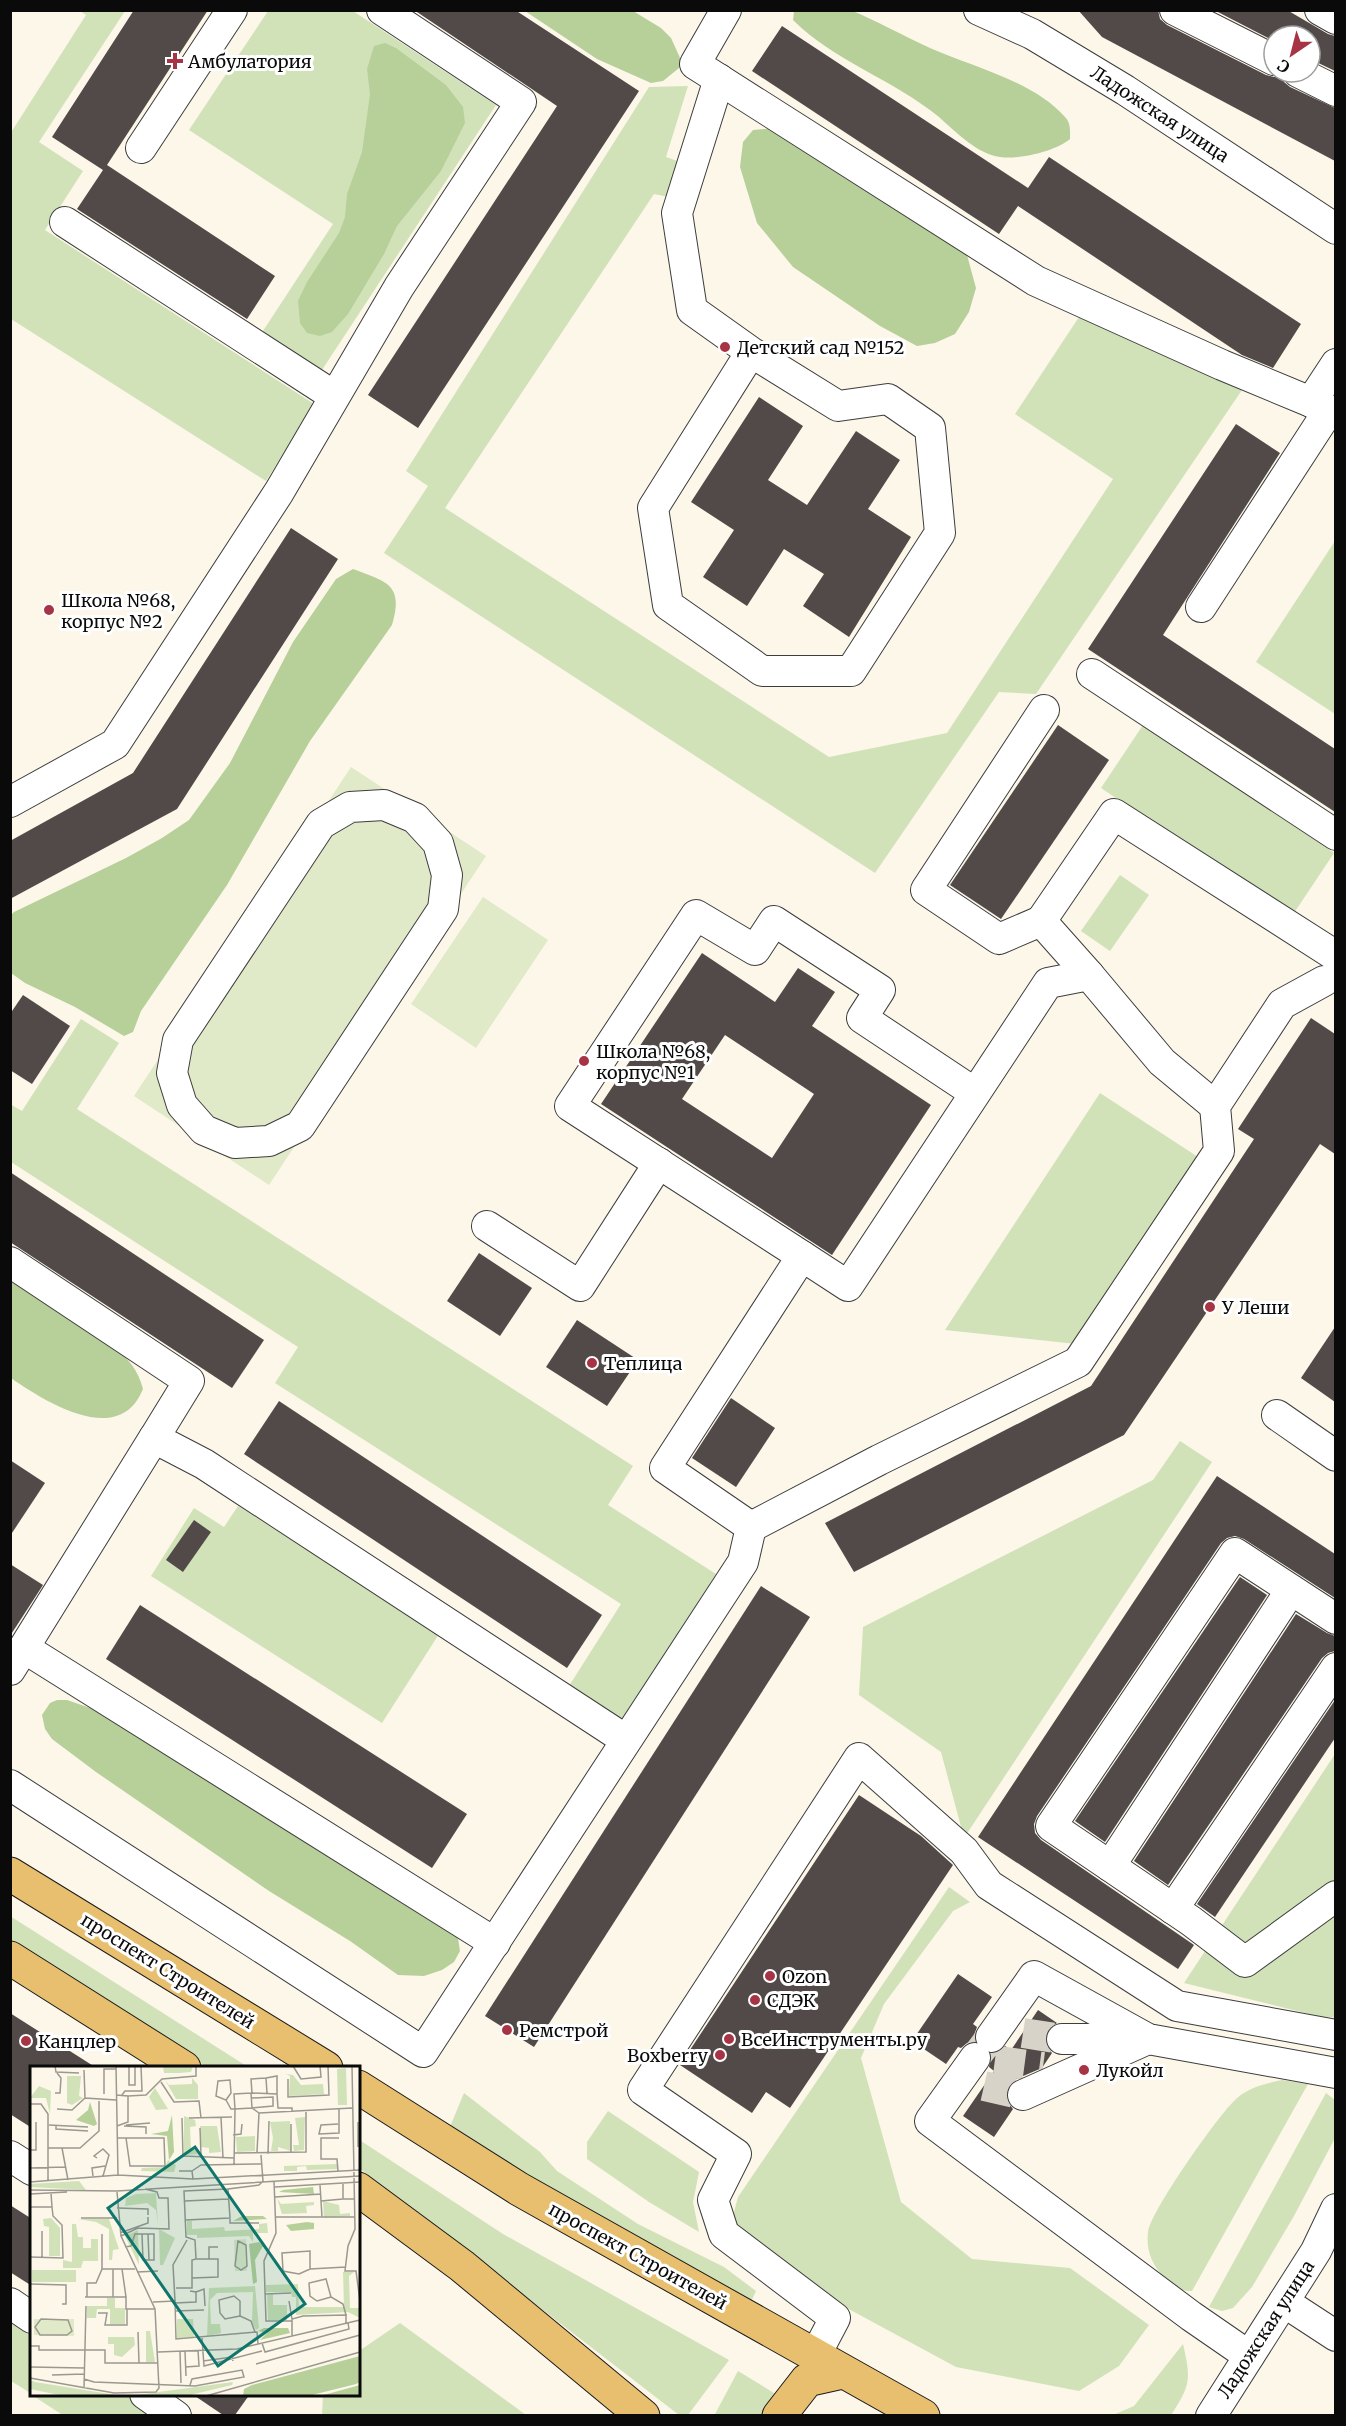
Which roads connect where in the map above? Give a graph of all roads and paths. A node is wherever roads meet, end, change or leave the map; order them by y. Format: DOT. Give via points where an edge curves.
graph roads {
  1 [pos="231,10"];
  2 [pos="382,10"];
  3 [pos="726,10"];
  4 [pos="979,10"];
  5 [pos="1175,10"];
  6 [pos="1320,10"];
  7 [pos="1335,19"];
  8 [pos="1262,54"];
  9 [pos="719,79"];
  10 [pos="141,148"];
  11 [pos="65,222"];
  12 [pos="1335,229"];
  13 [pos="751,352"];
  14 [pos="1335,364"];
  15 [pos="334,396"];
  16 [pos="1325,409"];
  17 [pos="1201,607"];
  18 [pos="1092,674"];
  19 [pos="1044,710"];
  20 [pos="10,802"];
  21 [pos="1335,835"];
  22 [pos="1041,921"];
  23 [pos="1332,972"];
  24 [pos="1089,975"];
  25 [pos="975,1093"];
  26 [pos="1215,1106"];
  27 [pos="235,1143"];
  28 [pos="659,1163"];
  29 [pos="487,1226"];
  30 [pos="802,1256"];
  31 [pos="10,1262"];
  32 [pos="1277,1414"];
  33 [pos="154,1438"];
  34 [pos="1335,1456"];
  35 [pos="751,1527"];
  36 [pos="1292,1590"];
  37 [pos="1335,1619"];
  38 [pos="17,1659"];
  39 [pos="1335,1668"];
  40 [pos="626,1740"];
  41 [pos="10,1785"];
  42 [pos="1110,1866"];
  43 [pos="10,1874"];
  44 [pos="1335,1896"];
  45 [pos="1173,1909"];
  46 [pos="495,1943"];
  47 [pos="10,1958"];
  48 [pos="1335,2035"];
  49 [pos="1062,2039"];
  50 [pos="1148,2039"];
  51 [pos="182,2066"];
  52 [pos="324,2066"];
  53 [pos="1043,2067"];
  54 [pos="1335,2073"];
  55 [pos="360,2088"];
  56 [pos="1023,2095"];
  57 [pos="10,2156"];
  58 [pos="30,2169"];
  59 [pos="360,2190"];
  60 [pos="1335,2209"];
  61 [pos="1326,2258"];
  62 [pos="1284,2302"];
  63 [pos="10,2304"];
  64 [pos="30,2317"];
  65 [pos="1335,2336"];
  66 [pos="815,2356"];
  67 [pos="1249,2356"];
  68 [pos="843,2372"];
  69 [pos="148,2396"];
  70 [pos="176,2415"];
  71 [pos="642,2415"];
  72 [pos="778,2415"];
  73 [pos="923,2415"];
  74 [pos="1211,2415"];
  1 -- 10 [label="street"];
  2 -- 15 [label="street" via="521,102 399,286"];
  3 -- 9 [label="street" via="695,64"];
  4 -- 12 [label="street, Ладожская улица" via="1032,34 1106,79"];
  5 -- 8 [label="street"];
  6 -- 7 [label="street"];
  9 -- 13 [label="street" via="677,213 692,310"];
  9 -- 16 [label="street" via="1036,281"];
  11 -- 15 [label="street"];
  13 -- 13 [label="street" via="653,508 668,605 762,671 851,671 940,533 930,428 888,399 838,406"];
  14 -- 16 [label="street"];
  15 -- 20 [label="street" via="279,492 115,744"];
  16 -- 17 [label="street"];
  18 -- 21 [label="street"];
  19 -- 22 [label="street" via="926,890 999,939"];
  22 -- 23 [label="street" via="1114,814"];
  22 -- 24 [label="street"];
  23 -- 26 [label="street" via="1282,1004"];
  24 -- 25 [label="street" via="1048,982"];
  24 -- 26 [label="street" via="1162,1062"];
  25 -- 28 [label="street" via="861,1018 879,990 774,921 755,950 696,915 570,1106"];
  25 -- 30 [label="street" via="848,1286"];
  26 -- 35 [label="street" via="1218,1151 1078,1362"];
  27 -- 27 [label="street" via="204,1130 182,1105 172,1073 178,1040 321,824 350,807 384,806 415,818 438,843 447,875 442,909 300,1126 269,1141"];
  28 -- 29 [label="street" via="580,1286"];
  28 -- 30 [label="street"];
  30 -- 35 [label="street" via="665,1468"];
  31 -- 33 [label="street" via="189,1382"];
  32 -- 34 [label="street"];
  33 -- 38 [label="street"];
  33 -- 40 [label="street" via="204,1464"];
  35 -- 40 [label="street" via="743,1562"];
  36 -- 37 [label="street"];
  36 -- 42 [label="street"];
  36 -- 42 [label="street" via="1235,1553 1051,1826"];
  38 -- 46 [label="street"];
  39 -- 45 [label="street"];
  40 -- 46 [label="street"];
  41 -- 46 [label="street" via="423,2052"];
  42 -- 45 [label="street"];
  43 -- 52 [label="main road, проспект Строителей"];
  44 -- 45 [label="street" via="1245,1962"];
  47 -- 51 [label="main road"];
  48 -- 66 [label="street" via="1177,2006 989,1885 964,1851 859,1758 643,2090 736,2154 713,2200 724,2234 835,2318"];
  49 -- 50 [label="street"];
  50 -- 53 [label="street"];
  50 -- 54 [label="street"];
  50 -- 56 [label="street"];
  50 -- 67 [label="street" via="1034,1976 988,2054 930,2121"];
  55 -- 66 [label="main road, проспект Строителей" via="519,2189"];
  57 -- 58 [label="street"];
  59 -- 71 [label="main road" via="462,2266"];
  60 -- 61 [label="street, Ладожская улица"];
  61 -- 62 [label="street, Ладожская улица"];
  62 -- 65 [label="street"];
  62 -- 67 [label="street, Ладожская улица"];
  63 -- 64 [label="street"];
  66 -- 68 [label="main road, проспект Строителей"];
  67 -- 74 [label="street, Ладожская улица"];
  68 -- 72 [label="main road" via="807,2380"];
  68 -- 73 [label="main road, проспект Строителей"];
  69 -- 70 [label="street"];
}
